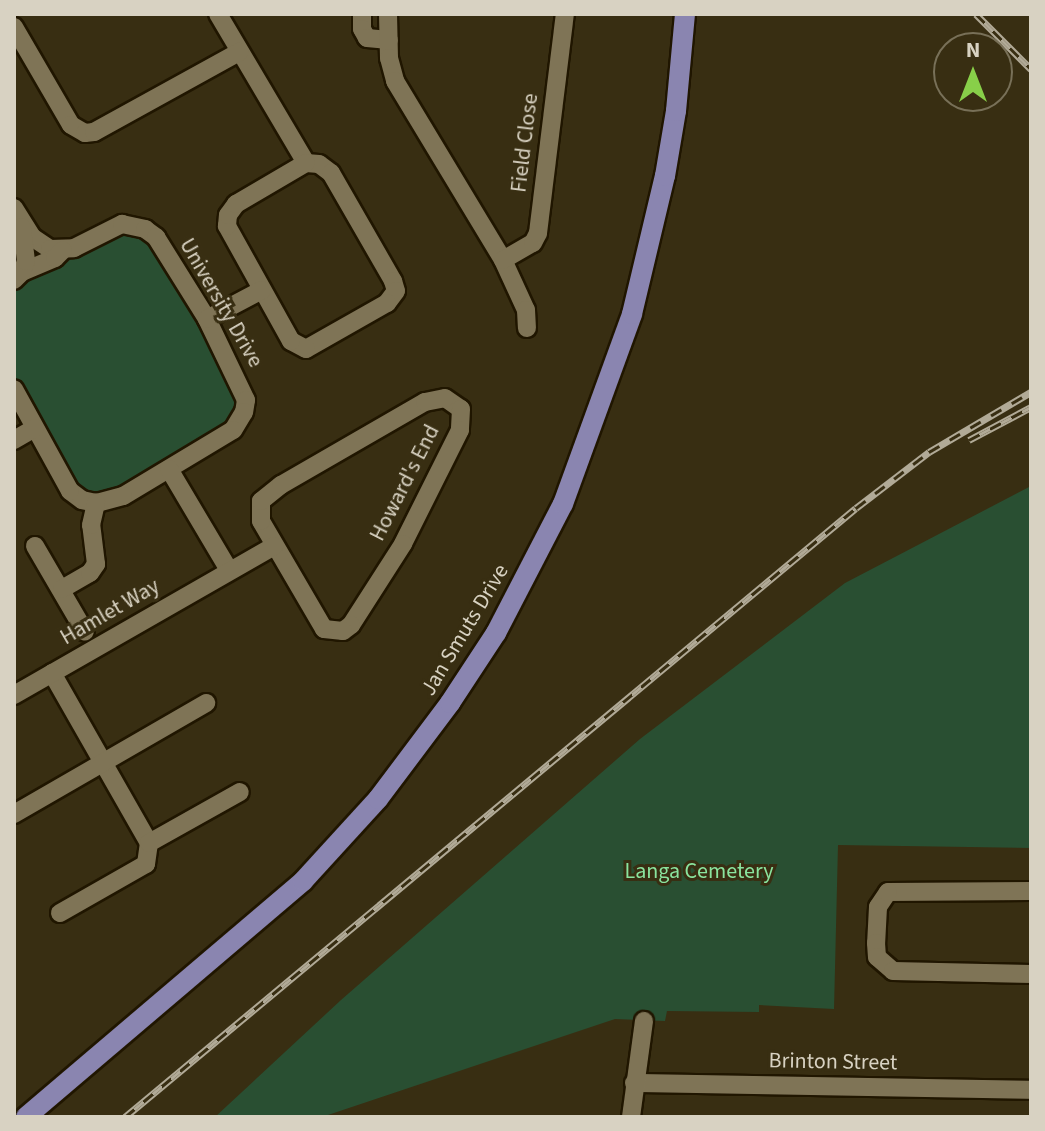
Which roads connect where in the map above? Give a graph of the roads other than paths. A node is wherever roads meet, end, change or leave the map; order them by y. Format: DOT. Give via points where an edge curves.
graph roads {
  1 [pos="218,14"];
  2 [pos="362,14"];
  3 [pos="388,14"];
  4 [pos="565,14"];
  5 [pos="685,14"];
  6 [pos="14,27"];
  7 [pos="389,40"];
  8 [pos="239,52"];
  9 [pos="21,57"];
  10 [pos="306,163"];
  11 [pos="17,215"];
  12 [pos="63,250"];
  13 [pos="503,260"];
  14 [pos="18,276"];
  15 [pos="262,290"];
  16 [pos="207,319"];
  17 [pos="527,328"];
  18 [pos="14,389"];
  19 [pos="35,428"];
  20 [pos="14,440"];
  21 [pos="169,469"];
  22 [pos="96,503"];
  23 [pos="35,546"];
  24 [pos="274,546"];
  25 [pos="229,570"];
  26 [pos="62,589"];
  27 [pos="85,632"];
  28 [pos="52,673"];
  29 [pos="14,695"];
  30 [pos="206,703"];
  31 [pos="103,763"];
  32 [pos="240,792"];
  33 [pos="14,814"];
  34 [pos="149,843"];
  35 [pos="1031,891"];
  36 [pos="60,913"];
  37 [pos="1031,974"];
  38 [pos="644,1021"];
  39 [pos="634,1083"];
  40 [pos="1031,1090"];
  41 [pos="26,1117"];
  42 [pos="631,1117"];
  1 -- 8 [label="street"];
  2 -- 7 [label="street" via="367,38"];
  3 -- 7 [label="street"];
  4 -- 13 [label="street, Field Close" via="538,233 533,243"];
  5 -- 41 [label="main road, Jan Smuts Drive" via="665,176 632,314 563,504 496,633 378,799 303,881"];
  6 -- 9 [label="street"];
  7 -- 13 [label="street" via="395,81"];
  8 -- 9 [label="street" via="85,133 71,125"];
  8 -- 10 [label="street"];
  10 -- 15 [label="street" via="236,204 228,215 227,226"];
  10 -- 15 [label="street" via="331,173 396,291 387,303 306,349 291,341"];
  11 -- 12 [label="street, University Drive" via="42,246"];
  11 -- 14 [label="street, University Drive" via="27,252"];
  12 -- 14 [label="street, University Drive"];
  12 -- 16 [label="street, University Drive" via="122,224 145,229 156,237"];
  13 -- 17 [label="street" via="526,310"];
  15 -- 16 [label="street"];
  16 -- 21 [label="street, University Drive" via="243,388 244,412 233,430"];
  18 -- 19 [label="street"];
  19 -- 20 [label="street"];
  19 -- 22 [label="street" via="70,491"];
  21 -- 22 [label="street, University Drive" via="123,496"];
  21 -- 25 [label="street"];
  22 -- 26 [label="street" via="91,525 96,564"];
  23 -- 26 [label="street"];
  24 -- 24 [label="street, Howard's End" via="260,514 266,495 425,402 445,398 461,409 460,430 403,544 361,613 343,631 324,629"];
  24 -- 25 [label="street, Hamlet Way"];
  25 -- 28 [label="street, Hamlet Way"];
  26 -- 27 [label="street"];
  28 -- 29 [label="street, Hamlet Way"];
  28 -- 31 [label="street"];
  30 -- 31 [label="street"];
  31 -- 33 [label="street"];
  31 -- 34 [label="street"];
  32 -- 34 [label="street"];
  34 -- 36 [label="street" via="146,864"];
  35 -- 37 [label="street" via="888,892 878,907 876,934 877,957 893,971"];
  38 -- 39 [label="street"];
  39 -- 40 [label="street, Brinton Street"];
  39 -- 42 [label="street"];
}
